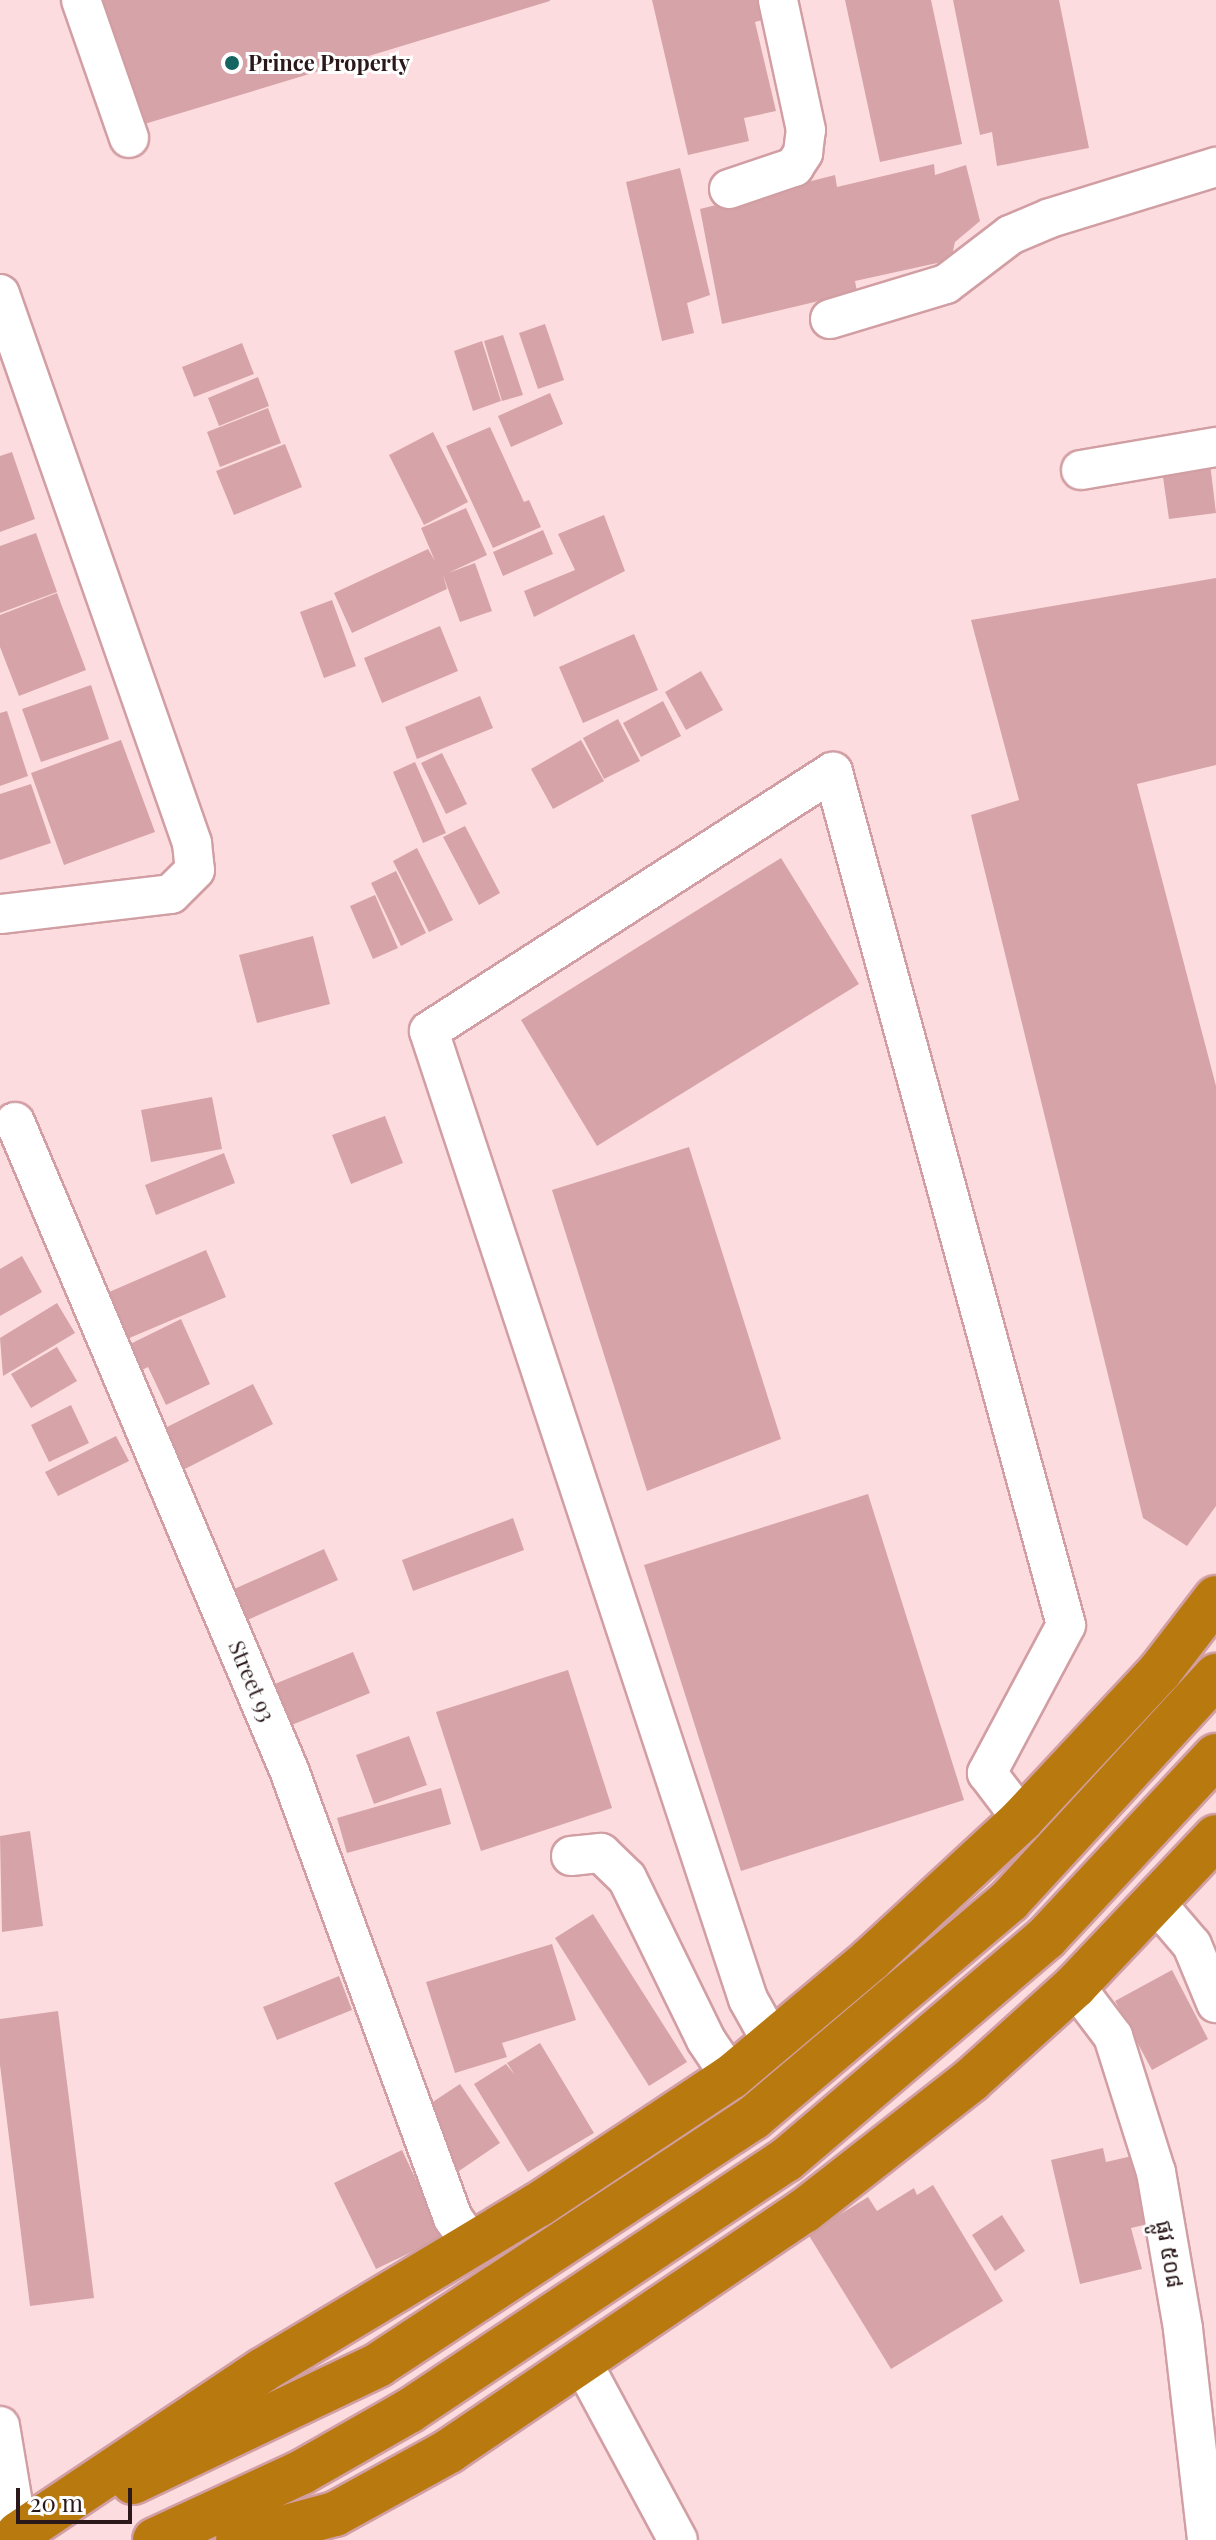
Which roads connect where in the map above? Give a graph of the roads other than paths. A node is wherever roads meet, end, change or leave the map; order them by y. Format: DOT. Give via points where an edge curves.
graph roads {
  1 [pos="81,0"];
  2 [pos="778,0"];
  3 [pos="129,138"];
  4 [pos="1216,167"];
  5 [pos="729,189"];
  6 [pos="0,294"];
  7 [pos="830,319"];
  8 [pos="1216,447"];
  9 [pos="1081,470"];
  10 [pos="0,914"];
  11 [pos="15,1122"];
  12 [pos="1216,1598"];
  13 [pos="1205,1691"];
  14 [pos="1216,1756"];
  15 [pos="1022,1819"];
  16 [pos="1216,1837"];
  17 [pos="571,1856"];
  18 [pos="1156,1903"];
  19 [pos="1075,1986"];
  20 [pos="1216,2003"];
  21 [pos="773,2044"];
  22 [pos="731,2077"];
  23 [pos="472,2245"];
  24 [pos="582,2362"];
  25 [pos="0,2426"];
  26 [pos="9,2537"];
  27 [pos="155,2540"];
  28 [pos="238,2540"];
  29 [pos="678,2540"];
  30 [pos="1207,2540"];
  1 -- 3 [label="street"];
  2 -- 5 [label="street" via="806,130 803,153 794,167"];
  4 -- 7 [label="street" via="1050,218 1010,235 946,284"];
  6 -- 10 [label="street" via="192,843 195,870 171,894"];
  8 -- 9 [label="street"];
  11 -- 23 [label="street, Street 93" via="289,1770 453,2218"];
  12 -- 15 [label="highway" via="1160,1671"];
  13 -- 26 [label="highway" via="1009,1901 753,2118 378,2365 281,2415"];
  14 -- 27 [label="highway" via="1046,1938 786,2160 409,2411 302,2472"];
  15 -- 21 [label="highway"];
  15 -- 21 [label="street" via="987,1773 1066,1625 833,772 429,1031 748,1999"];
  16 -- 18 [label="highway"];
  17 -- 22 [label="street" via="601,1853 627,1878 706,2040"];
  18 -- 19 [label="highway"];
  18 -- 20 [label="street" via="1192,1945"];
  19 -- 24 [label="highway" via="971,2080 804,2211"];
  19 -- 30 [label="street, ផ្លូវ ៥០៨" via="1113,2036 1156,2172 1183,2329"];
  21 -- 22 [label="highway"];
  22 -- 23 [label="highway"];
  23 -- 26 [label="highway" via="263,2370"];
  24 -- 28 [label="highway" via="449,2451 335,2514"];
  24 -- 29 [label="street"];
  25 -- 26 [label="street"];
}
